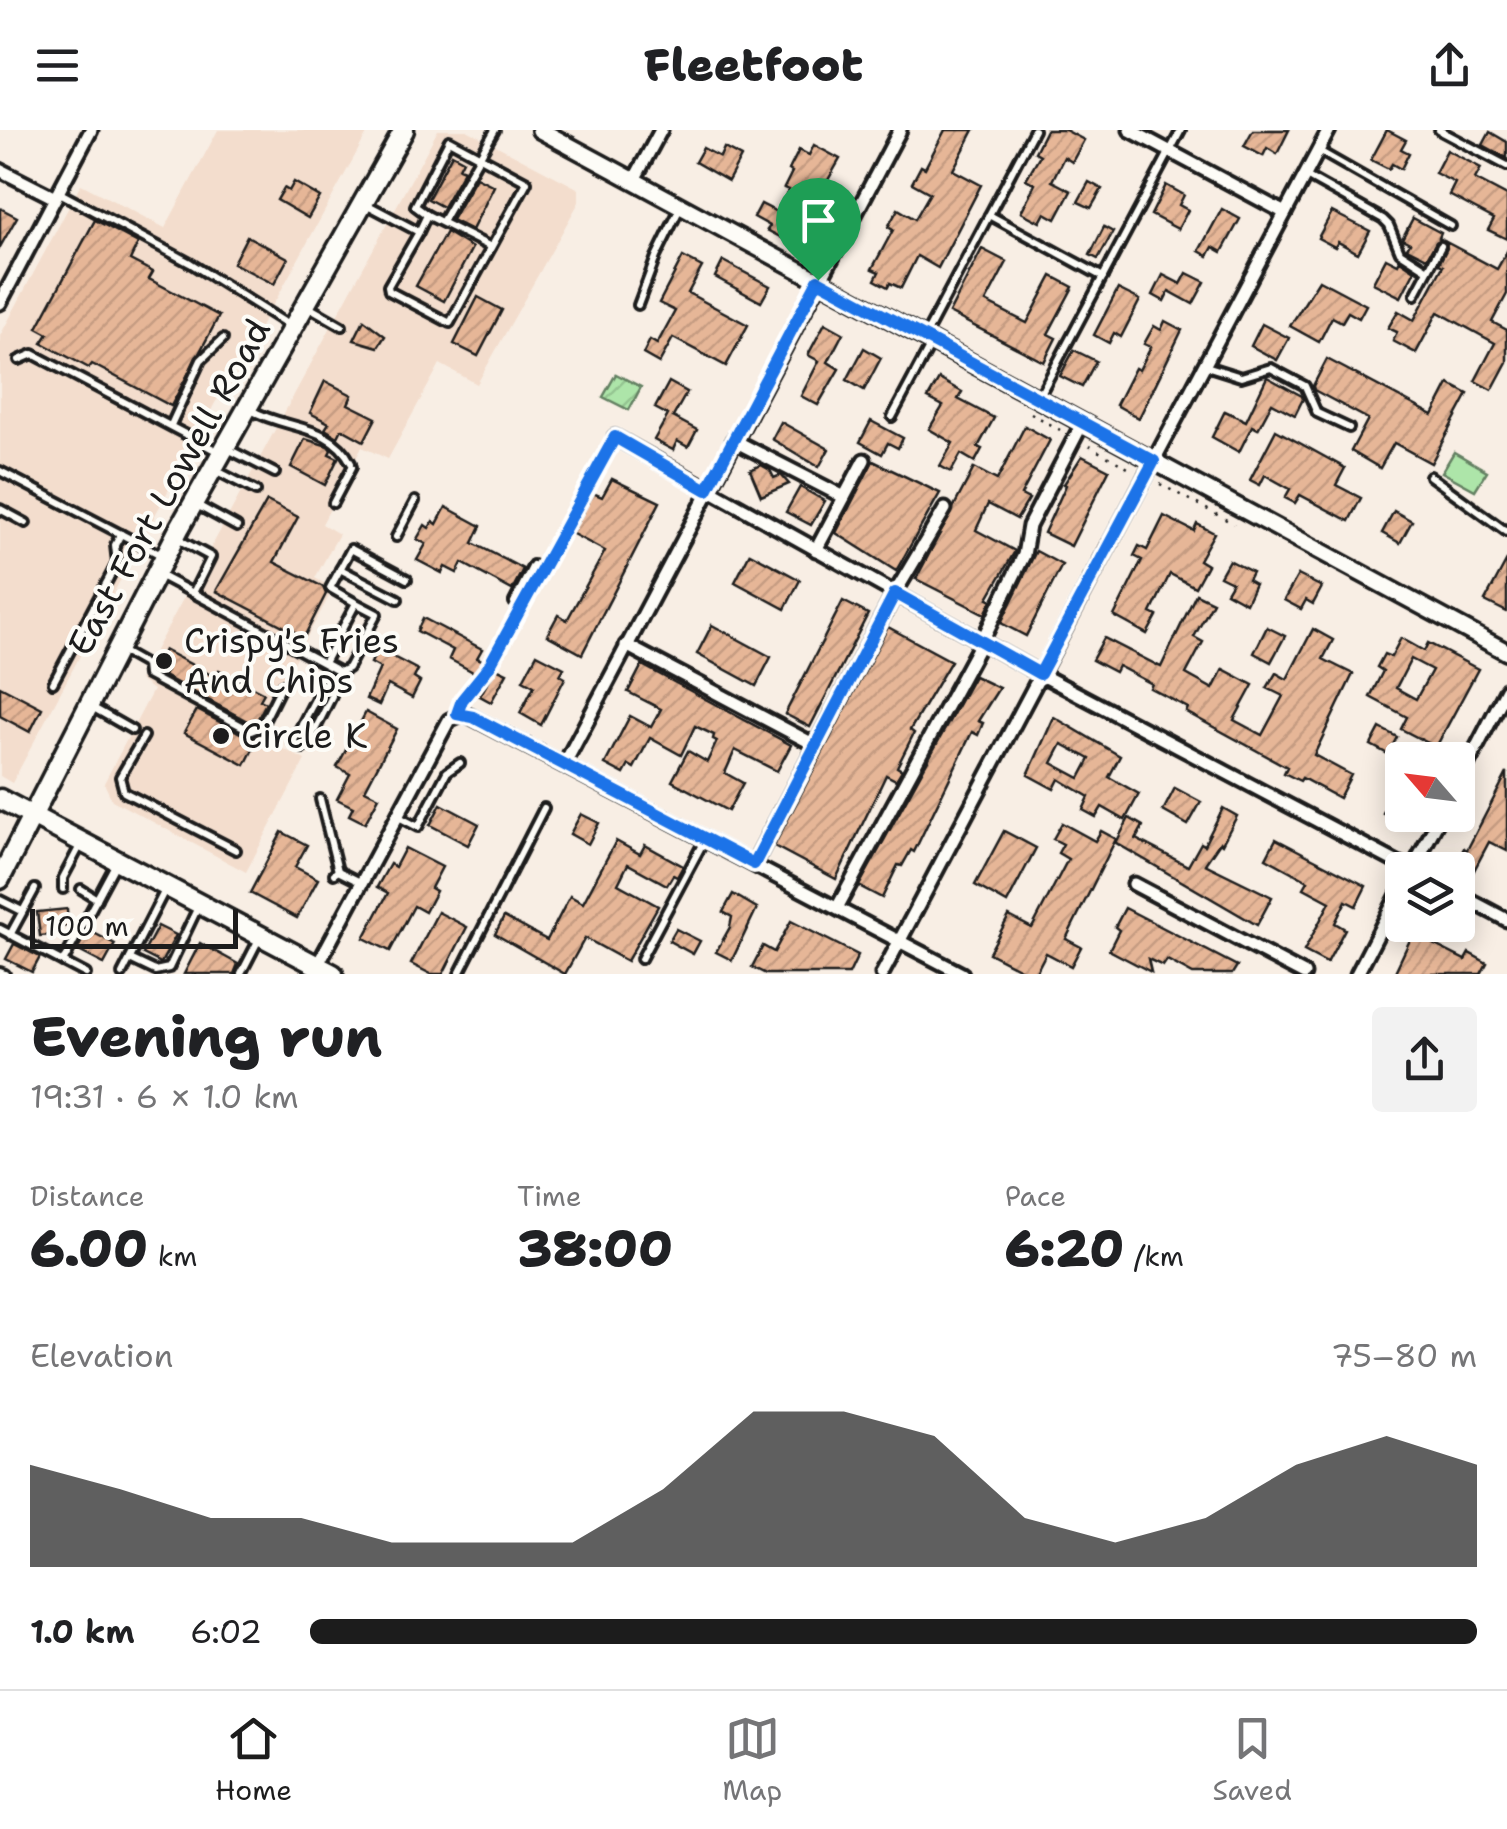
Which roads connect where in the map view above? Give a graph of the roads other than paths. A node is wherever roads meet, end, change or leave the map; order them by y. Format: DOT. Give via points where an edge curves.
graph roads {
  1 [pos="90,130"];
  2 [pos="404,130"];
  3 [pos="495,130"];
  4 [pos="541,130"];
  5 [pos="661,130"];
  6 [pos="900,130"];
  7 [pos="1034,130"];
  8 [pos="1130,130"];
  9 [pos="1181,130"];
  10 [pos="1329,130"];
  11 [pos="1439,130"];
  12 [pos="1318,150"];
  13 [pos="1170,151"];
  14 [pos="480,154"];
  15 [pos="1507,166"];
  16 [pos="0,170"];
  17 [pos="1305,175"];
  18 [pos="634,180"];
  19 [pos="57,195"];
  20 [pos="363,203"];
  21 [pos="682,205"];
  22 [pos="1285,213"];
  23 [pos="428,215"];
  24 [pos="988,215"];
  25 [pos="442,222"];
  26 [pos="1451,226"];
  27 [pos="419,232"];
  28 [pos="1441,246"];
  29 [pos="491,247"];
  30 [pos="1428,270"];
  31 [pos="1103,278"];
  32 [pos="818,280"];
  33 [pos="1415,295"];
  34 [pos="0,302"];
  35 [pos="306,305"];
  36 [pos="638,305"];
  37 [pos="342,326"];
  38 [pos="293,328"];
  39 [pos="223,338"];
  40 [pos="928,339"];
  41 [pos="19,360"];
  42 [pos="1204,366"];
  43 [pos="1035,406"];
  44 [pos="248,408"];
  45 [pos="892,417"];
  46 [pos="1083,422"];
  47 [pos="172,425"];
  48 [pos="1349,428"];
  49 [pos="615,437"];
  50 [pos="733,440"];
  51 [pos="220,457"];
  52 [pos="864,460"];
  53 [pos="1154,461"];
  54 [pos="0,472"];
  55 [pos="275,473"];
  56 [pos="1430,476"];
  57 [pos="707,490"];
  58 [pos="256,491"];
  59 [pos="844,497"];
  60 [pos="415,500"];
  61 [pos="194,504"];
  62 [pos="332,504"];
  63 [pos="0,508"];
  64 [pos="944,509"];
  65 [pos="26,523"];
  66 [pos="237,527"];
  67 [pos="1507,532"];
  68 [pos="120,534"];
  69 [pos="396,536"];
  70 [pos="175,537"];
  71 [pos="816,550"];
  72 [pos="161,565"];
  73 [pos="532,565"];
  74 [pos="340,569"];
  75 [pos="407,579"];
  76 [pos="193,593"];
  77 [pos="895,593"];
  78 [pos="398,599"];
  79 [pos="514,602"];
  80 [pos="356,603"];
  81 [pos="982,641"];
  82 [pos="626,645"];
  83 [pos="117,649"];
  84 [pos="1507,652"];
  85 [pos="324,663"];
  86 [pos="340,672"];
  87 [pos="1040,674"];
  88 [pos="52,683"];
  89 [pos="282,686"];
  90 [pos="332,686"];
  91 [pos="1507,689"];
  92 [pos="88,705"];
  93 [pos="457,714"];
  94 [pos="132,730"];
  95 [pos="144,736"];
  96 [pos="814,745"];
  97 [pos="1475,750"];
  98 [pos="460,763"];
  99 [pos="565,763"];
  100 [pos="0,799"];
  101 [pos="320,799"];
  102 [pos="544,808"];
  103 [pos="33,816"];
  104 [pos="396,816"];
  105 [pos="706,838"];
  106 [pos="82,842"];
  107 [pos="236,850"];
  108 [pos="1385,856"];
  109 [pos="117,861"];
  110 [pos="754,864"];
  111 [pos="0,879"];
  112 [pos="361,883"];
  113 [pos="1134,884"];
  114 [pos="166,887"];
  115 [pos="35,888"];
  116 [pos="62,889"];
  117 [pos="82,889"];
  118 [pos="97,899"];
  119 [pos="0,900"];
  120 [pos="1475,903"];
  121 [pos="199,904"];
  122 [pos="837,908"];
  123 [pos="22,911"];
  124 [pos="1385,920"];
  125 [pos="1507,920"];
  126 [pos="0,929"];
  127 [pos="10,935"];
  128 [pos="260,936"];
  129 [pos="900,942"];
  130 [pos="130,959"];
  131 [pos="640,959"];
  132 [pos="64,962"];
  133 [pos="325,970"];
  134 [pos="86,974"];
  135 [pos="122,974"];
  136 [pos="241,974"];
  137 [pos="459,974"];
  138 [pos="882,974"];
  139 [pos="962,974"];
  140 [pos="1304,974"];
  141 [pos="1357,974"];
  1 -- 19 [label="street"];
  2 -- 20 [label="main road, East Fort Lowell Road"];
  3 -- 14 [label="lane"];
  4 -- 18 [label="street"];
  5 -- 18 [label="street"];
  6 -- 32 [label="street"];
  7 -- 24 [label="lane"];
  8 -- 13 [label="street"];
  9 -- 13 [label="lane"];
  10 -- 12 [label="street"];
  11 -- 15 [label="lane"];
  12 -- 17 [label="street"];
  12 -- 26 [label="lane"];
  13 -- 22 [label="street"];
  13 -- 31 [label="lane"];
  14 -- 23 [label="lane" via="449,140 415,206"];
  14 -- 25 [label="lane"];
  14 -- 29 [label="lane" via="527,182"];
  16 -- 19 [label="street"];
  17 -- 22 [label="street"];
  17 -- 30 [label="lane" via="1383,219 1400,252"];
  18 -- 21 [label="street"];
  19 -- 34 [label="street"];
  19 -- 38 [label="lane" via="190,264"];
  20 -- 27 [label="lane"];
  20 -- 35 [label="main road, East Fort Lowell Road"];
  21 -- 32 [label="street"];
  21 -- 36 [label="lane"];
  22 -- 42 [label="street"];
  23 -- 25 [label="lane"];
  23 -- 27 [label="lane"];
  24 -- 31 [label="lane"];
  24 -- 40 [label="lane"];
  25 -- 29 [label="lane"];
  27 -- 29 [label="lane" via="389,291 450,322"];
  28 -- 30 [label="lane"];
  30 -- 33 [label="lane"];
  31 -- 43 [label="lane"];
  32 -- 40 [label="street"];
  32 -- 50 [label="street"];
  35 -- 37 [label="lane"];
  35 -- 38 [label="main road, East Fort Lowell Road"];
  38 -- 44 [label="main road, East Fort Lowell Road"];
  39 -- 47 [label="lane" via="202,360"];
  40 -- 43 [label="street"];
  40 -- 45 [label="lane"];
  41 -- 47 [label="lane" via="33,354"];
  42 -- 48 [label="lane" via="1240,377 1271,368 1305,386 1317,412"];
  42 -- 53 [label="street"];
  43 -- 46 [label="street"];
  44 -- 51 [label="main road, East Fort Lowell Road"];
  44 -- 62 [label="lane" via="269,421 303,426 345,451 352,465"];
  46 -- 53 [label="street"];
  46 -- 81 [label="street" via="1029,526 1024,554"];
  47 -- 51 [label="lane"];
  49 -- 57 [label="street"];
  49 -- 93 [label="lane"];
  50 -- 57 [label="street"];
  50 -- 59 [label="street"];
  51 -- 55 [label="lane"];
  51 -- 58 [label="lane"];
  51 -- 61 [label="main road, East Fort Lowell Road"];
  52 -- 59 [label="street"];
  53 -- 84 [label="street"];
  53 -- 87 [label="street"];
  54 -- 68 [label="lane"];
  56 -- 67 [label="lane"];
  57 -- 71 [label="street"];
  57 -- 82 [label="street"];
  59 -- 71 [label="street"];
  60 -- 69 [label="lane"];
  61 -- 66 [label="lane"];
  61 -- 70 [label="main road, East Fort Lowell Road"];
  63 -- 65 [label="lane"];
  64 -- 77 [label="street"];
  68 -- 72 [label="lane"];
  68 -- 88 [label="lane" via="116,563"];
  70 -- 72 [label="main road, East Fort Lowell Road"];
  70 -- 76 [label="lane" via="211,557"];
  71 -- 77 [label="street"];
  72 -- 76 [label="lane"];
  72 -- 83 [label="main road, East Fort Lowell Road"];
  73 -- 79 [label="lane"];
  74 -- 75 [label="lane" via="351,550"];
  74 -- 78 [label="lane"];
  74 -- 80 [label="lane" via="330,588"];
  76 -- 85 [label="lane"];
  77 -- 81 [label="street"];
  77 -- 96 [label="street"];
  80 -- 85 [label="lane"];
  80 -- 86 [label="lane" via="377,614"];
  81 -- 87 [label="street"];
  81 -- 122 [label="street"];
  82 -- 96 [label="street"];
  82 -- 99 [label="street"];
  83 -- 89 [label="lane" via="146,665 147,675 251,731 260,727"];
  83 -- 92 [label="main road, East Fort Lowell Road"];
  85 -- 86 [label="lane"];
  86 -- 90 [label="lane"];
  87 -- 108 [label="street"];
  87 -- 129 [label="street"];
  90 -- 90 [label="lane" via="323,684 292,742 306,746"];
  91 -- 97 [label="street"];
  92 -- 94 [label="lane"];
  92 -- 103 [label="main road, East Fort Lowell Road"];
  93 -- 99 [label="street"];
  93 -- 104 [label="street"];
  95 -- 107 [label="lane" via="120,777 124,792"];
  96 -- 110 [label="street"];
  98 -- 104 [label="lane" via="447,772 418,827"];
  99 -- 105 [label="street"];
  100 -- 103 [label="main road"];
  101 -- 112 [label="lane" via="336,873"];
  102 -- 137 [label="lane"];
  103 -- 106 [label="main road"];
  103 -- 111 [label="main road, East Fort Lowell Road"];
  104 -- 112 [label="street"];
  105 -- 110 [label="street"];
  105 -- 131 [label="lane"];
  106 -- 109 [label="main road"];
  106 -- 116 [label="lane"];
  109 -- 114 [label="main road"];
  109 -- 118 [label="lane"];
  110 -- 122 [label="street"];
  112 -- 133 [label="street"];
  113 -- 140 [label="street"];
  114 -- 121 [label="main road"];
  114 -- 130 [label="lane"];
  115 -- 123 [label="lane"];
  117 -- 118 [label="lane"];
  118 -- 132 [label="lane"];
  119 -- 123 [label="lane"];
  120 -- 125 [label="street"];
  121 -- 128 [label="main road"];
  121 -- 130 [label="lane" via="169,968 155,971"];
  122 -- 129 [label="street"];
  123 -- 127 [label="lane"];
  124 -- 141 [label="street"];
  126 -- 127 [label="lane"];
  127 -- 132 [label="lane"];
  128 -- 133 [label="main road"];
  128 -- 136 [label="lane"];
  129 -- 138 [label="street"];
  129 -- 139 [label="street"];
  130 -- 135 [label="lane"];
  132 -- 134 [label="lane"];
}
